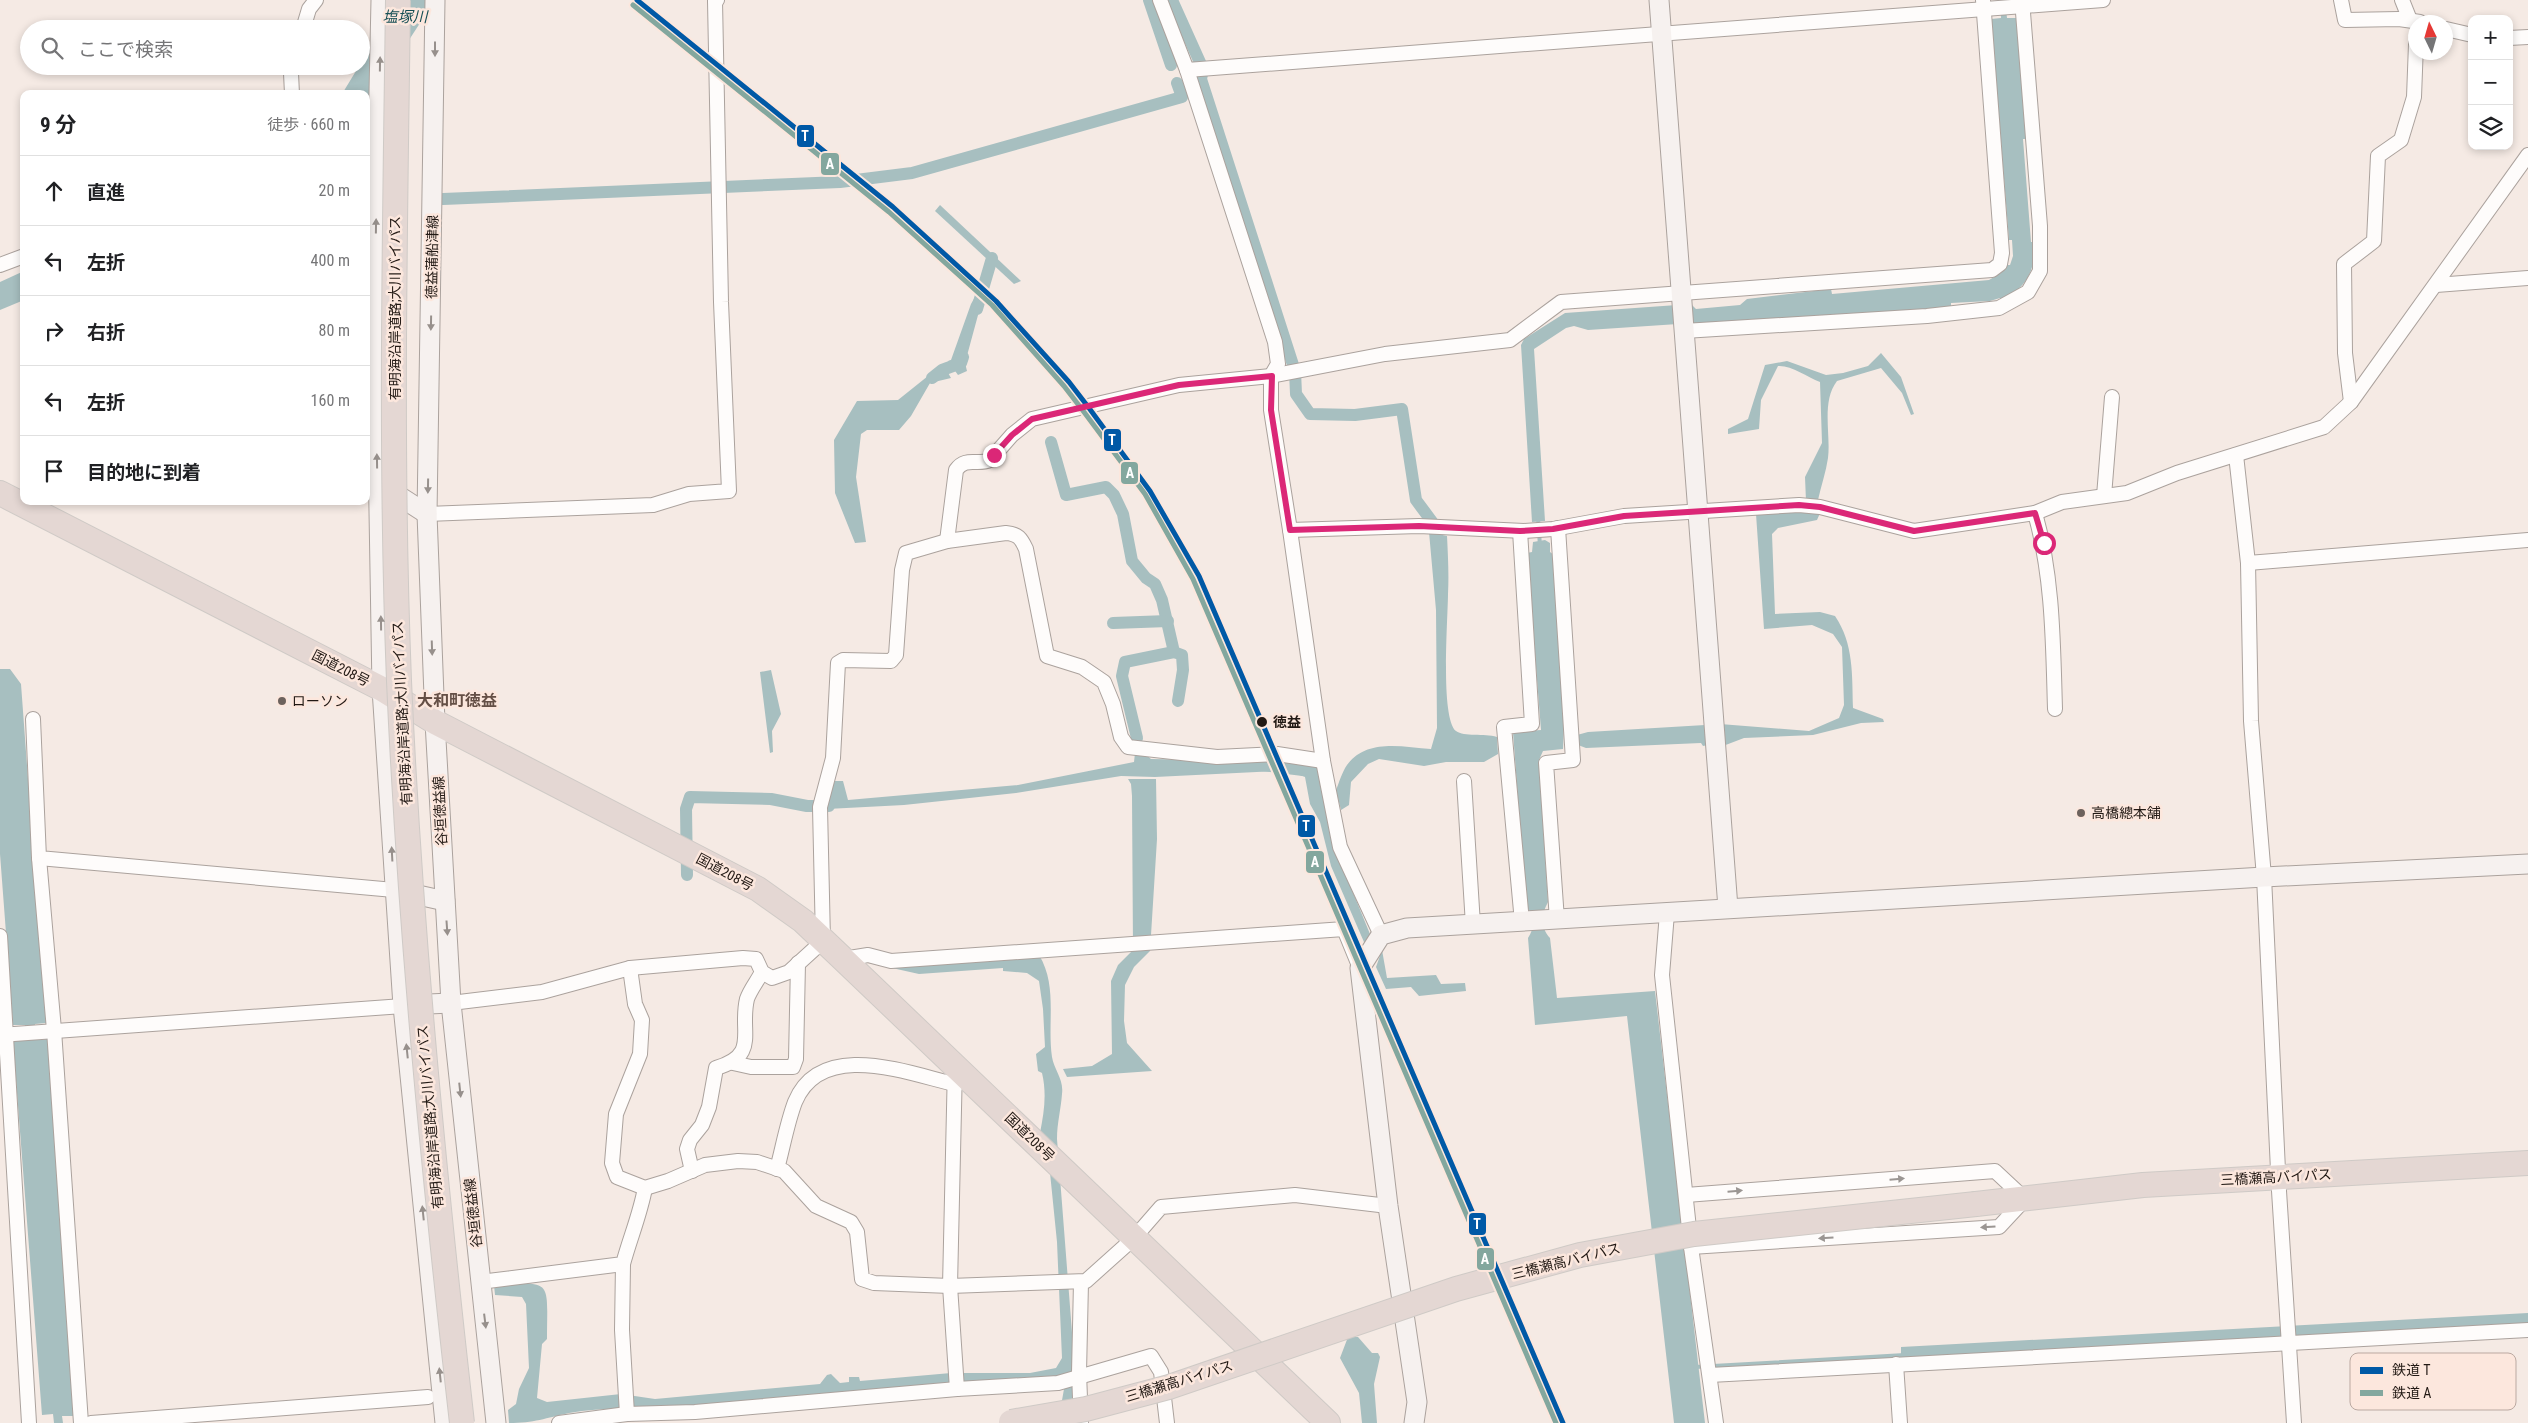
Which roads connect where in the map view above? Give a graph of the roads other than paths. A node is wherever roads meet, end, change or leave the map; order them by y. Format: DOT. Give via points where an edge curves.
graph roads {
  1 [pos="316,0"];
  2 [pos="381,0"];
  3 [pos="398,0"];
  4 [pos="435,0"];
  5 [pos="717,0"];
  6 [pos="1160,0"];
  7 [pos="1659,0"];
  8 [pos="2103,0"];
  9 [pos="2341,0"];
  10 [pos="2402,0"];
  11 [pos="2022,3"];
  12 [pos="1983,5"];
  13 [pos="2412,15"];
  14 [pos="306,20"];
  15 [pos="2408,22"];
  16 [pos="2453,31"];
  17 [pos="1662,34"];
  18 [pos="2468,34"];
  19 [pos="2528,37"];
  20 [pos="2513,38"];
  21 [pos="2415,60"];
  22 [pos="1187,70"];
  23 [pos="291,75"];
  24 [pos="292,90"];
  25 [pos="2528,155"];
  26 [pos="20,258"];
  27 [pos="0,265"];
  28 [pos="2528,278"];
  29 [pos="2436,285"];
  30 [pos="1681,294"];
  31 [pos="1684,331"];
  32 [pos="1272,376"];
  33 [pos="2112,397"];
  34 [pos="2351,402"];
  35 [pos="2236,455"];
  36 [pos="378,483"];
  37 [pos="0,493"];
  38 [pos="2104,496"];
  39 [pos="20,503"];
  40 [pos="23,505"];
  41 [pos="1697,510"];
  42 [pos="2035,513"];
  43 [pos="427,514"];
  44 [pos="1556,528"];
  45 [pos="1290,530"];
  46 [pos="1520,531"];
  47 [pos="2528,540"];
  48 [pos="946,541"];
  49 [pos="2248,563"];
  50 [pos="382,689"];
  51 [pos="2055,708"];
  52 [pos="33,719"];
  53 [pos="435,722"];
  54 [pos="1323,761"];
  55 [pos="1464,781"];
  56 [pos="39,858"];
  57 [pos="2528,864"];
  58 [pos="2264,877"];
  59 [pos="394,890"];
  60 [pos="445,901"];
  61 [pos="1728,908"];
  62 [pos="1667,913"];
  63 [pos="1552,920"];
  64 [pos="1522,922"];
  65 [pos="1473,925"];
  66 [pos="1381,934"];
  67 [pos="0,936"];
  68 [pos="823,941"];
  69 [pos="843,959"];
  70 [pos="798,963"];
  71 [pos="630,968"];
  72 [pos="1360,968"];
  73 [pos="762,972"];
  74 [pos="451,1003"];
  75 [pos="402,1006"];
  76 [pos="54,1030"];
  77 [pos="4,1034"];
  78 [pos="733,1063"];
  79 [pos="793,1066"];
  80 [pos="954,1075"];
  81 [pos="815,1078"];
  82 [pos="2528,1163"];
  83 [pos="777,1169"];
  84 [pos="692,1171"];
  85 [pos="2528,1176"];
  86 [pos="2278,1184"];
  87 [pos="645,1188"];
  88 [pos="1686,1195"];
  89 [pos="2025,1199"];
  90 [pos="1388,1206"];
  91 [pos="1134,1238"];
  92 [pos="1691,1247"];
  93 [pos="623,1264"];
  94 [pos="480,1282"];
  95 [pos="1081,1282"];
  96 [pos="950,1286"];
  97 [pos="2528,1330"];
  98 [pos="2290,1344"];
  99 [pos="1896,1364"];
  100 [pos="1710,1375"];
  101 [pos="1078,1377"];
  102 [pos="957,1389"];
  103 [pos="428,1396"];
  104 [pos="627,1414"];
  105 [pos="29,1423"];
  106 [pos="81,1423"];
  107 [pos="91,1423"];
  108 [pos="445,1423"];
  109 [pos="462,1423"];
  110 [pos="496,1423"];
  111 [pos="558,1423"];
  112 [pos="1008,1423"];
  113 [pos="1082,1423"];
  114 [pos="1167,1423"];
  115 [pos="1328,1423"];
  116 [pos="1414,1423"];
  117 [pos="1716,1423"];
  118 [pos="1900,1423"];
  119 [pos="2294,1423"];
  1 -- 14 [label="street"];
  36 -- 2 [label="main road, one-way" via="375,275"];
  3 -- 109 [label="highway, 有明海沿岸道路;大川バイパス, bridge" via="394,522 399,679 413,921 434,1162"];
  4 -- 43 [label="main road, 徳益蒲船津線, one-way"];
  5 -- 43 [label="street" via="718,170 729,491 689,494 653,505"];
  6 -- 22 [label="street"];
  7 -- 17 [label="main road"];
  8 -- 11 [label="street"];
  9 -- 15 [label="street" via="2345,20"];
  10 -- 13 [label="street"];
  11 -- 12 [label="street"];
  11 -- 31 [label="street" via="2040,244 2040,271 2028,292 1999,308 1927,316"];
  12 -- 17 [label="street"];
  12 -- 30 [label="street" via="2002,253 2000,264 1992,270"];
  16 -- 18 [label="street"];
  17 -- 22 [label="street"];
  17 -- 30 [label="main road"];
  19 -- 20 [label="street"];
  21 -- 34 [label="street" via="2414,97 2401,140 2378,156 2374,241 2344,264 2345,353"];
  22 -- 32 [label="street" via="1274,342 1278,364"];
  23 -- 24 [label="street"];
  25 -- 29 [label="street"];
  26 -- 27 [label="street"];
  28 -- 29 [label="street"];
  29 -- 34 [label="street"];
  30 -- 31 [label="main road"];
  30 -- 32 [label="street" via="1561,302 1510,340 1385,354"];
  31 -- 41 [label="main road"];
  32 -- 45 [label="street" via="1271,410"];
  32 -- 48 [label="street" via="1179,385 1032,419 1012,435 990,460 968,461 956,470"];
  33 -- 38 [label="street"];
  34 -- 35 [label="street" via="2324,427"];
  35 -- 38 [label="street" via="2127,493"];
  35 -- 49 [label="street"];
  36 -- 43 [label="main road"];
  50 -- 36 [label="main road, one-way"];
  37 -- 39 [label="highway, 国道208号"];
  38 -- 42 [label="street" via="2062,502"];
  40 -- 50 [label="highway, 国道208号"];
  41 -- 42 [label="street" via="1820,507 1914,531"];
  41 -- 44 [label="street" via="1624,516"];
  41 -- 61 [label="main road"];
  42 -- 51 [label="street" via="2044,543 2052,604"];
  43 -- 53 [label="main road, 徳益蒲船津線, one-way"];
  44 -- 46 [label="street"];
  44 -- 63 [label="street" via="1573,760 1546,763"];
  45 -- 46 [label="street" via="1419,526"];
  45 -- 54 [label="street"];
  46 -- 64 [label="street" via="1532,724 1504,727"];
  47 -- 49 [label="street"];
  48 -- 54 [label="street" via="1006,532 1022,539 1047,656 1082,667 1104,682 1121,737 1128,747 1217,757 1277,754"];
  48 -- 68 [label="street" via="906,553 896,656 891,661 843,660 838,663 833,758 820,807"];
  49 -- 58 [label="street" via="2251,722"];
  50 -- 53 [label="highway, 国道208号"];
  59 -- 50 [label="main road, one-way"];
  52 -- 56 [label="street"];
  53 -- 60 [label="main road, 谷垣徳益線"];
  53 -- 68 [label="highway, 国道208号" via="758,890"];
  54 -- 66 [label="street" via="1340,847"];
  55 -- 65 [label="street"];
  56 -- 59 [label="street"];
  56 -- 76 [label="street"];
  57 -- 58 [label="main road"];
  58 -- 61 [label="main road"];
  58 -- 86 [label="street"];
  59 -- 60 [label="main road"];
  59 -- 75 [label="main road"];
  60 -- 74 [label="main road, 谷垣徳益線, one-way"];
  61 -- 62 [label="main road"];
  62 -- 63 [label="main road"];
  62 -- 88 [label="street" via="1662,975"];
  63 -- 64 [label="main road"];
  64 -- 65 [label="main road"];
  65 -- 66 [label="main road" via="1407,928"];
  66 -- 72 [label="main road"];
  67 -- 77 [label="street"];
  68 -- 69 [label="highway, 国道208号"];
  68 -- 70 [label="street"];
  69 -- 72 [label="street" via="868,954 891,961 1344,929"];
  69 -- 80 [label="highway, 国道208号"];
  70 -- 73 [label="street" via="789,972 772,978"];
  70 -- 79 [label="street" via="796,1059"];
  71 -- 73 [label="street" via="743,958 756,959"];
  71 -- 74 [label="street" via="542,992"];
  71 -- 87 [label="street" via="634,1004 642,1020 640,1054 616,1114 612,1162 617,1177"];
  72 -- 90 [label="main road"];
  73 -- 78 [label="street" via="748,999 745,1047"];
  74 -- 75 [label="main road"];
  74 -- 94 [label="main road, 谷垣徳益線, one-way"];
  75 -- 76 [label="street"];
  108 -- 75 [label="main road, one-way"];
  76 -- 77 [label="street"];
  76 -- 106 [label="street"];
  77 -- 105 [label="street"];
  78 -- 79 [label="street" via="751,1067"];
  78 -- 84 [label="street" via="716,1068 709,1107 687,1149"];
  79 -- 81 [label="street"];
  80 -- 81 [label="street" via="847,1064"];
  80 -- 91 [label="highway, 国道208号"];
  80 -- 96 [label="street"];
  81 -- 83 [label="street" via="796,1101"];
  82 -- 86 [label="highway, 三橋瀬高バイパス"];
  83 -- 84 [label="street" via="757,1162 738,1161 706,1165"];
  83 -- 96 [label="street" via="784,1171 816,1206 851,1222 857,1232 862,1279 874,1283"];
  84 -- 87 [label="street"];
  85 -- 86 [label="highway, 三橋瀬高バイパス"];
  86 -- 89 [label="highway, 三橋瀬高バイパス"];
  86 -- 98 [label="street"];
  87 -- 93 [label="street"];
  88 -- 89 [label="street, one-way" via="1996,1171"];
  88 -- 92 [label="street"];
  89 -- 92 [label="street, one-way" via="1999,1227"];
  89 -- 112 [label="highway, 三橋瀬高バイパス, bridge" via="1694,1234 1580,1255 1456,1289 1169,1387 1086,1409"];
  90 -- 91 [label="street" via="1295,1195 1161,1207"];
  90 -- 116 [label="main road" via="1417,1402"];
  91 -- 95 [label="street"];
  91 -- 115 [label="highway, 国道208号"];
  92 -- 100 [label="street"];
  93 -- 94 [label="street"];
  93 -- 104 [label="street" via="622,1330"];
  94 -- 110 [label="main road, 谷垣徳益線, one-way"];
  95 -- 96 [label="street"];
  95 -- 101 [label="street"];
  96 -- 102 [label="street"];
  97 -- 98 [label="street"];
  98 -- 99 [label="street"];
  98 -- 119 [label="street"];
  99 -- 100 [label="street"];
  99 -- 118 [label="street"];
  100 -- 117 [label="street"];
  101 -- 102 [label="street" via="1058,1383"];
  101 -- 113 [label="street"];
  101 -- 114 [label="street" via="1152,1356 1161,1372"];
  102 -- 104 [label="street" via="695,1412"];
  103 -- 107 [label="street"];
  104 -- 111 [label="street"];
}
